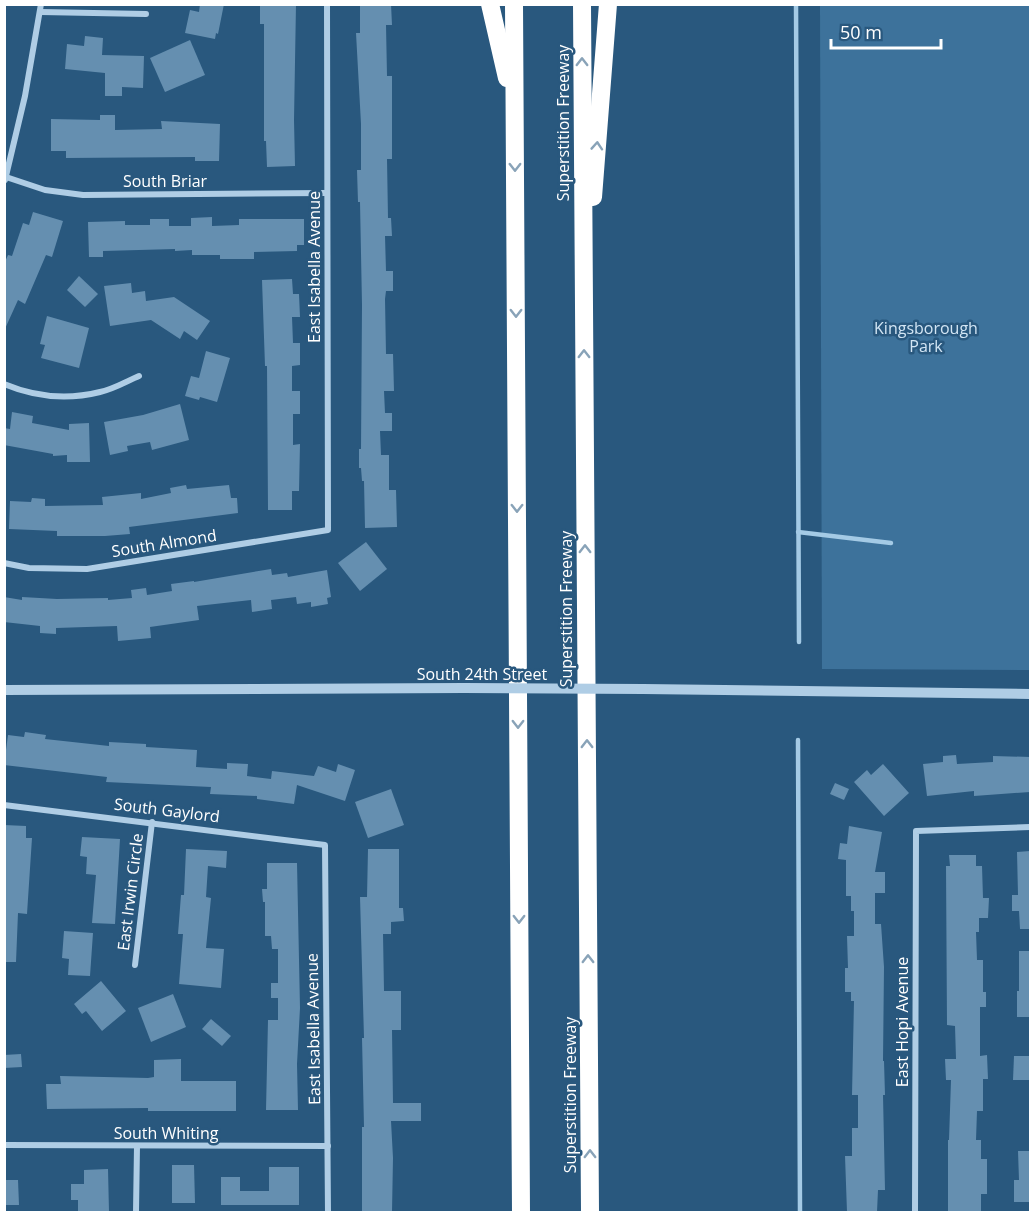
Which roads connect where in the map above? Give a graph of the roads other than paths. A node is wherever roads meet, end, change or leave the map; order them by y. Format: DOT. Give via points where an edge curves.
graph roads {
  1 [pos="327,4"];
  2 [pos="490,4"];
  3 [pos="514,4"];
  4 [pos="582,4"];
  5 [pos="608,4"];
  6 [pos="41,8"];
  7 [pos="146,14"];
  8 [pos="514,109"];
  9 [pos="5,179"];
  10 [pos="327,193"];
  11 [pos="584,330"];
  12 [pos="139,376"];
  13 [pos="4,384"];
  14 [pos="328,530"];
  15 [pos="4,563"];
  16 [pos="4,690"];
  17 [pos="1030,694"];
  18 [pos="4,805"];
  19 [pos="152,822"];
  20 [pos="1030,827"];
  21 [pos="325,844"];
  22 [pos="135,965"];
  23 [pos="4,1145"];
  24 [pos="137,1146"];
  25 [pos="328,1146"];
  26 [pos="136,1212"];
  27 [pos="328,1212"];
  28 [pos="520,1212"];
  29 [pos="590,1212"];
  30 [pos="915,1212"];
  1 -- 10 [label="street, East Isabella Avenue"];
  2 -- 8 [label="highway"];
  3 -- 8 [label="highway"];
  11 -- 4 [label="highway, Superstition Freeway, one-way"];
  11 -- 5 [label="highway, one-way"];
  6 -- 7 [label="street"];
  6 -- 9 [label="street" via="26,96"];
  8 -- 28 [label="highway, one-way"];
  9 -- 10 [label="street, South Briar" via="83,195"];
  10 -- 14 [label="street, East Isabella Avenue"];
  29 -- 11 [label="highway, Superstition Freeway, one-way"];
  12 -- 13 [label="street" via="101,392 60,397 24,392"];
  14 -- 15 [label="street, South Almond" via="87,569 29,568"];
  16 -- 17 [label="street, South 24th Street, bridge" via="464,688"];
  18 -- 19 [label="street, South Gaylord"];
  19 -- 21 [label="street, South Gaylord"];
  19 -- 22 [label="street, East Irwin Circle"];
  20 -- 30 [label="street, East Hopi Avenue" via="916,831"];
  21 -- 25 [label="street, East Isabella Avenue"];
  23 -- 24 [label="street, South Whiting"];
  24 -- 25 [label="street, South Whiting"];
  24 -- 26 [label="street"];
  25 -- 27 [label="street, East Isabella Avenue"];
}
